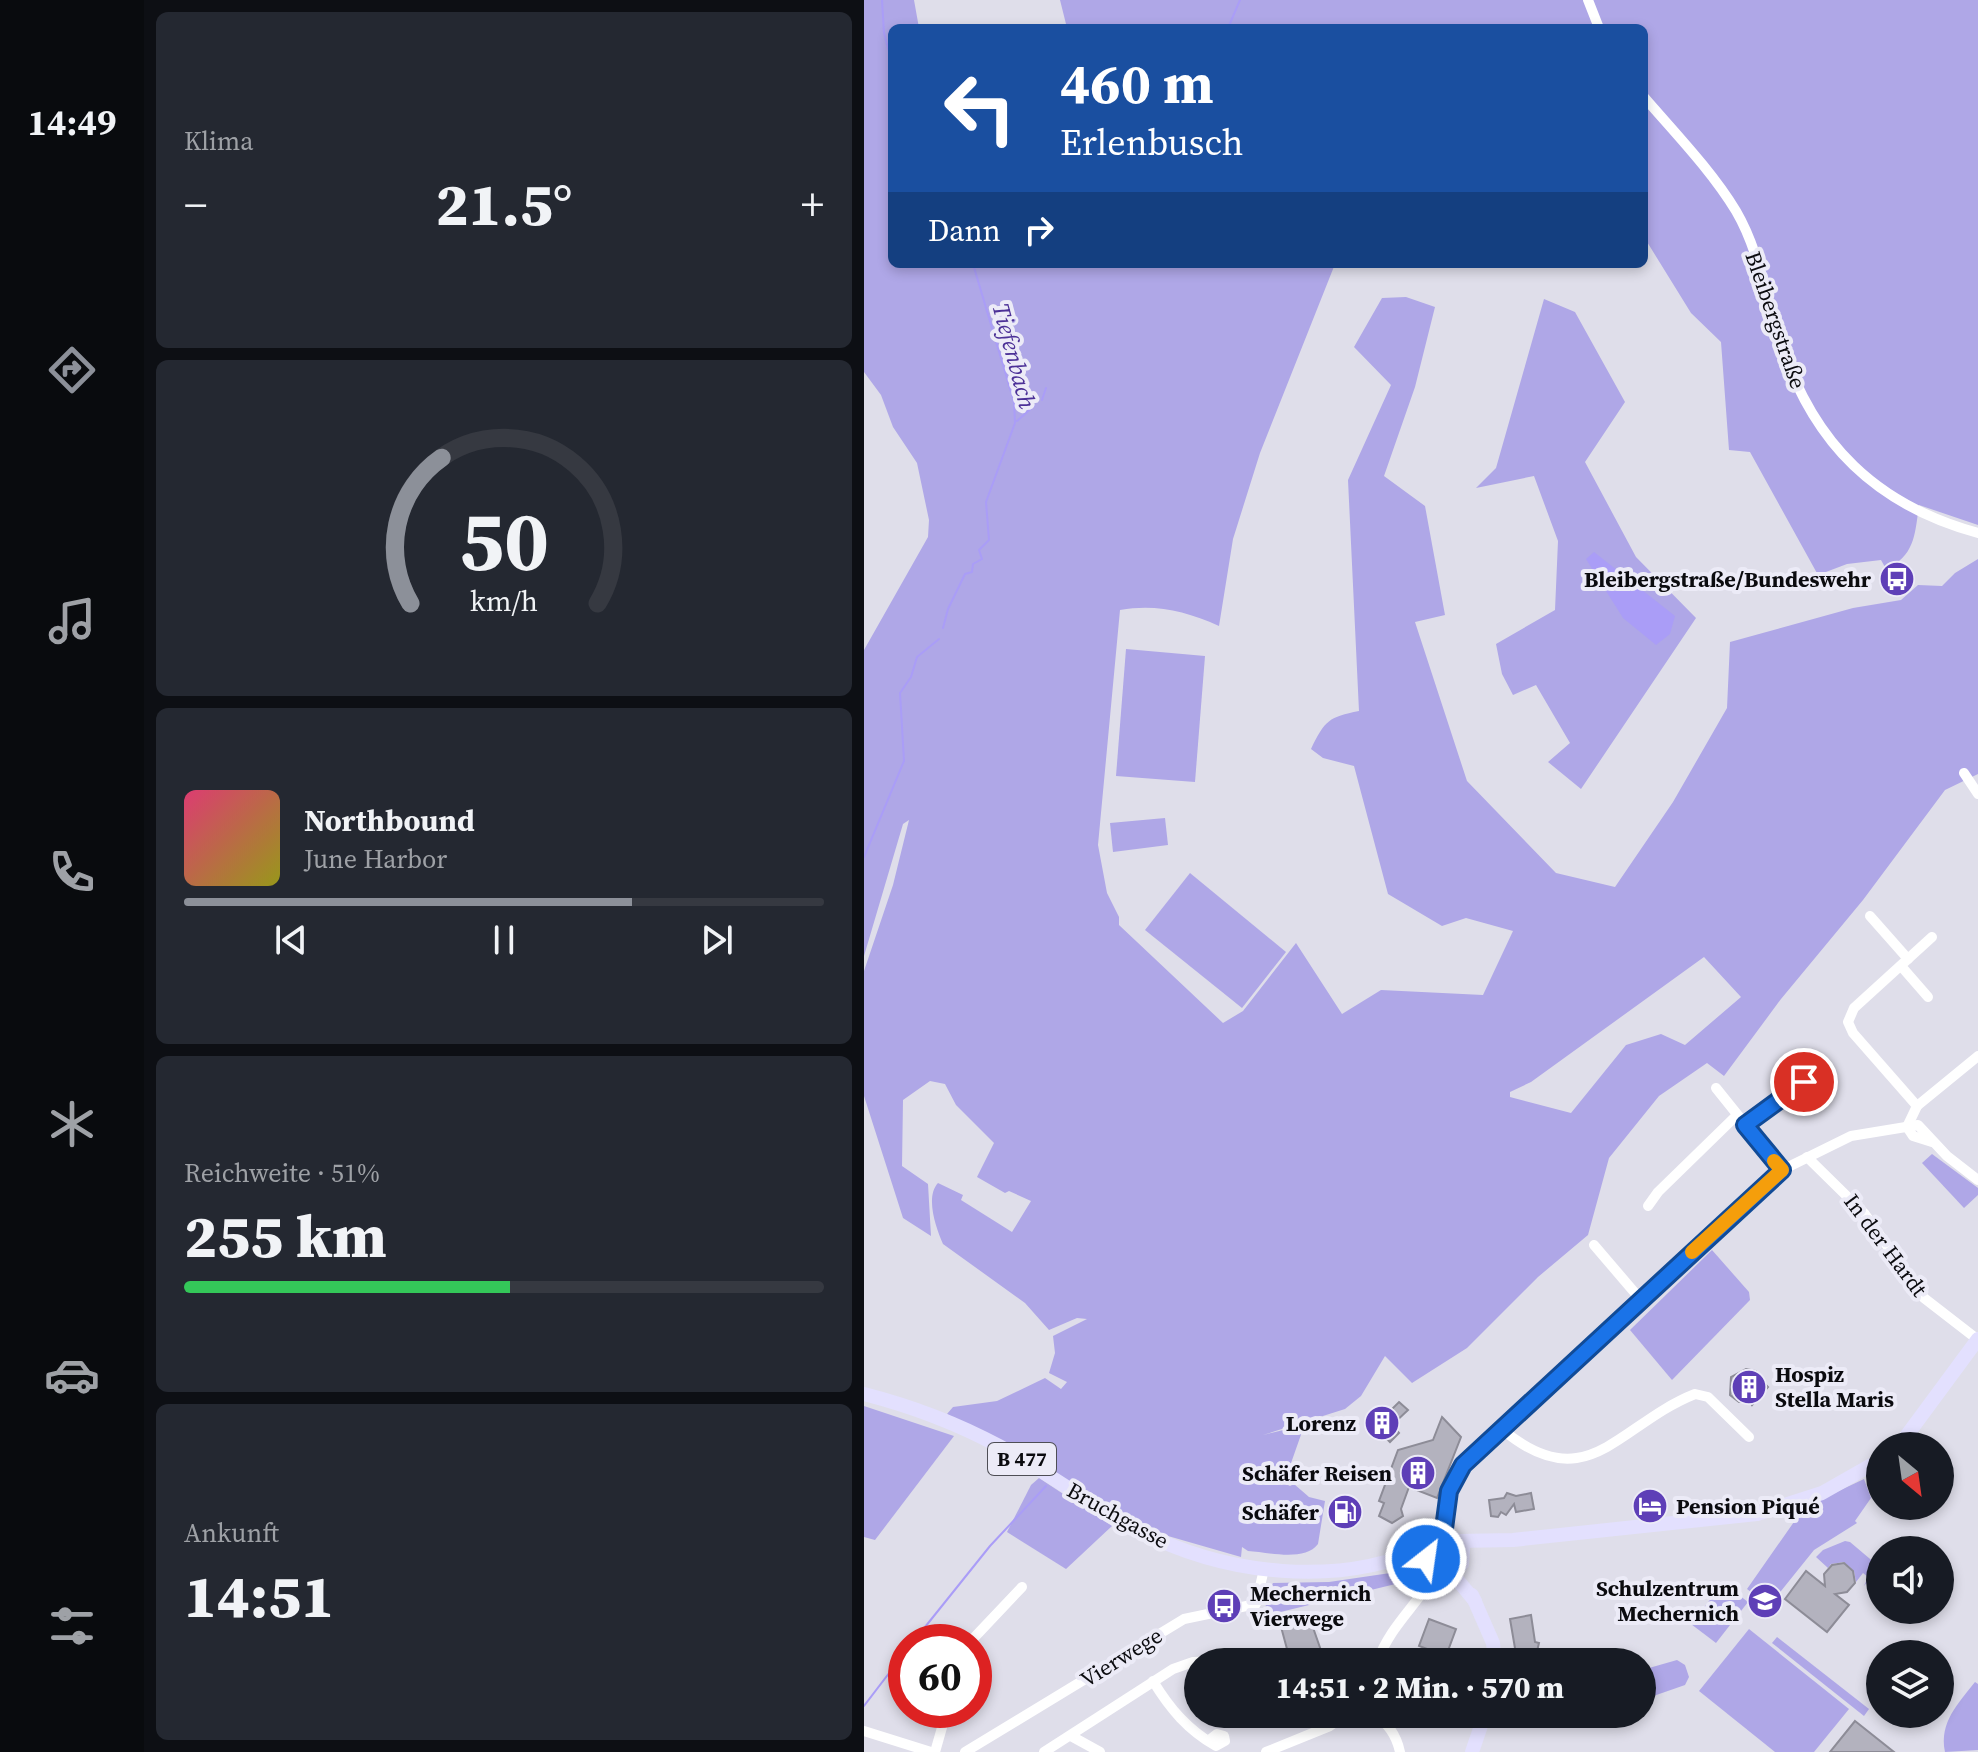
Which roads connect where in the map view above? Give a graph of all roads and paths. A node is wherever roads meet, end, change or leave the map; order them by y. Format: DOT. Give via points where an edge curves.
graph roads {
  1 [pos="1588,0"];
  2 [pos="1597,24"];
  3 [pos="1648,102"];
  4 [pos="1978,533"];
  5 [pos="1964,773"];
  6 [pos="1978,794"];
  7 [pos="1870,916"];
  8 [pos="1932,937"];
  9 [pos="1904,962"];
  10 [pos="1928,997"];
  11 [pos="1978,1056"];
  12 [pos="1804,1082"];
  13 [pos="1716,1088"];
  14 [pos="1917,1106"];
  15 [pos="1737,1115"];
  16 [pos="1745,1125"];
  17 [pos="1907,1127"];
  18 [pos="1807,1157"];
  19 [pos="1782,1170"];
  20 [pos="1978,1180"];
  21 [pos="1648,1206"];
  22 [pos="1594,1245"];
  23 [pos="1641,1300"];
  24 [pos="1978,1339"];
  25 [pos="1978,1348"];
  26 [pos="1958,1367"];
  27 [pos="864,1394"];
  28 [pos="1503,1430"];
  29 [pos="1909,1432"];
  30 [pos="1749,1437"];
  31 [pos="1866,1468"];
  32 [pos="1443,1536"];
  33 [pos="1513,1540"];
  34 [pos="1458,1541"];
  35 [pos="1427,1547"];
  36 [pos="1463,1560"];
  37 [pos="1387,1561"];
  38 [pos="1264,1569"];
  39 [pos="1438,1570"];
  40 [pos="1022,1587"];
  41 [pos="1475,1601"];
  42 [pos="987,1624"];
  43 [pos="1382,1648"];
  44 [pos="1494,1648"];
  45 [pos="1184,1665"];
  46 [pos="1153,1681"];
  47 [pos="1089,1724"];
  48 [pos="941,1728"];
  49 [pos="1324,1728"];
  50 [pos="1390,1728"];
  51 [pos="1480,1728"];
  52 [pos="864,1731"];
  53 [pos="1074,1734"];
  54 [pos="1208,1741"];
  55 [pos="1098,1751"];
  56 [pos="933,1752"];
  57 [pos="965,1752"];
  58 [pos="1044,1752"];
  59 [pos="1266,1752"];
  60 [pos="1400,1752"];
  61 [pos="1472,1752"];
  1 -- 2 [label="street"];
  3 -- 4 [label="street, Bleibergstraße" via="1736,212 1754,250 1799,392 1817,425 1859,473 1886,494 1936,521"];
  5 -- 6 [label="street"];
  7 -- 9 [label="street"];
  8 -- 9 [label="street"];
  9 -- 10 [label="street"];
  9 -- 14 [label="street" via="1854,1008 1848,1022"];
  11 -- 14 [label="street"];
  12 -- 16 [label="street"];
  13 -- 15 [label="street"];
  14 -- 17 [label="street"];
  15 -- 16 [label="street"];
  15 -- 21 [label="street"];
  16 -- 19 [label="street"];
  17 -- 18 [label="street" via="1851,1136"];
  17 -- 20 [label="street" via="1918,1125"];
  18 -- 19 [label="street"];
  18 -- 24 [label="street, In der Hardt" via="1864,1213 1924,1298"];
  19 -- 23 [label="street"];
  22 -- 23 [label="street"];
  23 -- 28 [label="street"];
  24 -- 26 [label="main road"];
  25 -- 26 [label="main road"];
  26 -- 29 [label="main road"];
  27 -- 38 [label="main road, Bruchgasse / B 477" via="982,1437 1164,1543 1217,1561"];
  28 -- 30 [label="street" via="1540,1455 1577,1459 1598,1452 1695,1394 1708,1397"];
  28 -- 32 [label="street" via="1456,1476"];
  31 -- 33 [label="main road" via="1822,1493 1757,1514"];
  32 -- 34 [label="main road"];
  32 -- 35 [label="main road, B 477"];
  33 -- 34 [label="main road"];
  33 -- 36 [label="main road" via="1474,1549"];
  34 -- 36 [label="main road"];
  35 -- 37 [label="main road, Bruchgasse / B 477"];
  35 -- 39 [label="main road"];
  36 -- 39 [label="main road"];
  36 -- 41 [label="main road"];
  37 -- 38 [label="main road, Bruchgasse / B 477" via="1320,1571"];
  37 -- 39 [label="main road, Bruchgasse / B 477" via="1413,1560"];
  38 -- 57 [label="street, Vierwege" via="1256,1604 1184,1619"];
  39 -- 41 [label="main road"];
  39 -- 43 [label="street"];
  40 -- 42 [label="street"];
  41 -- 44 [label="main road"];
  45 -- 46 [label="street"];
  46 -- 47 [label="street"];
  46 -- 54 [label="street" via="1170,1709"];
  47 -- 53 [label="street"];
  47 -- 55 [label="street"];
  48 -- 56 [label="street"];
  49 -- 59 [label="street"];
  50 -- 60 [label="street"];
  51 -- 61 [label="main road"];
  52 -- 56 [label="street"];
  53 -- 55 [label="street"];
  53 -- 58 [label="street"];
}
